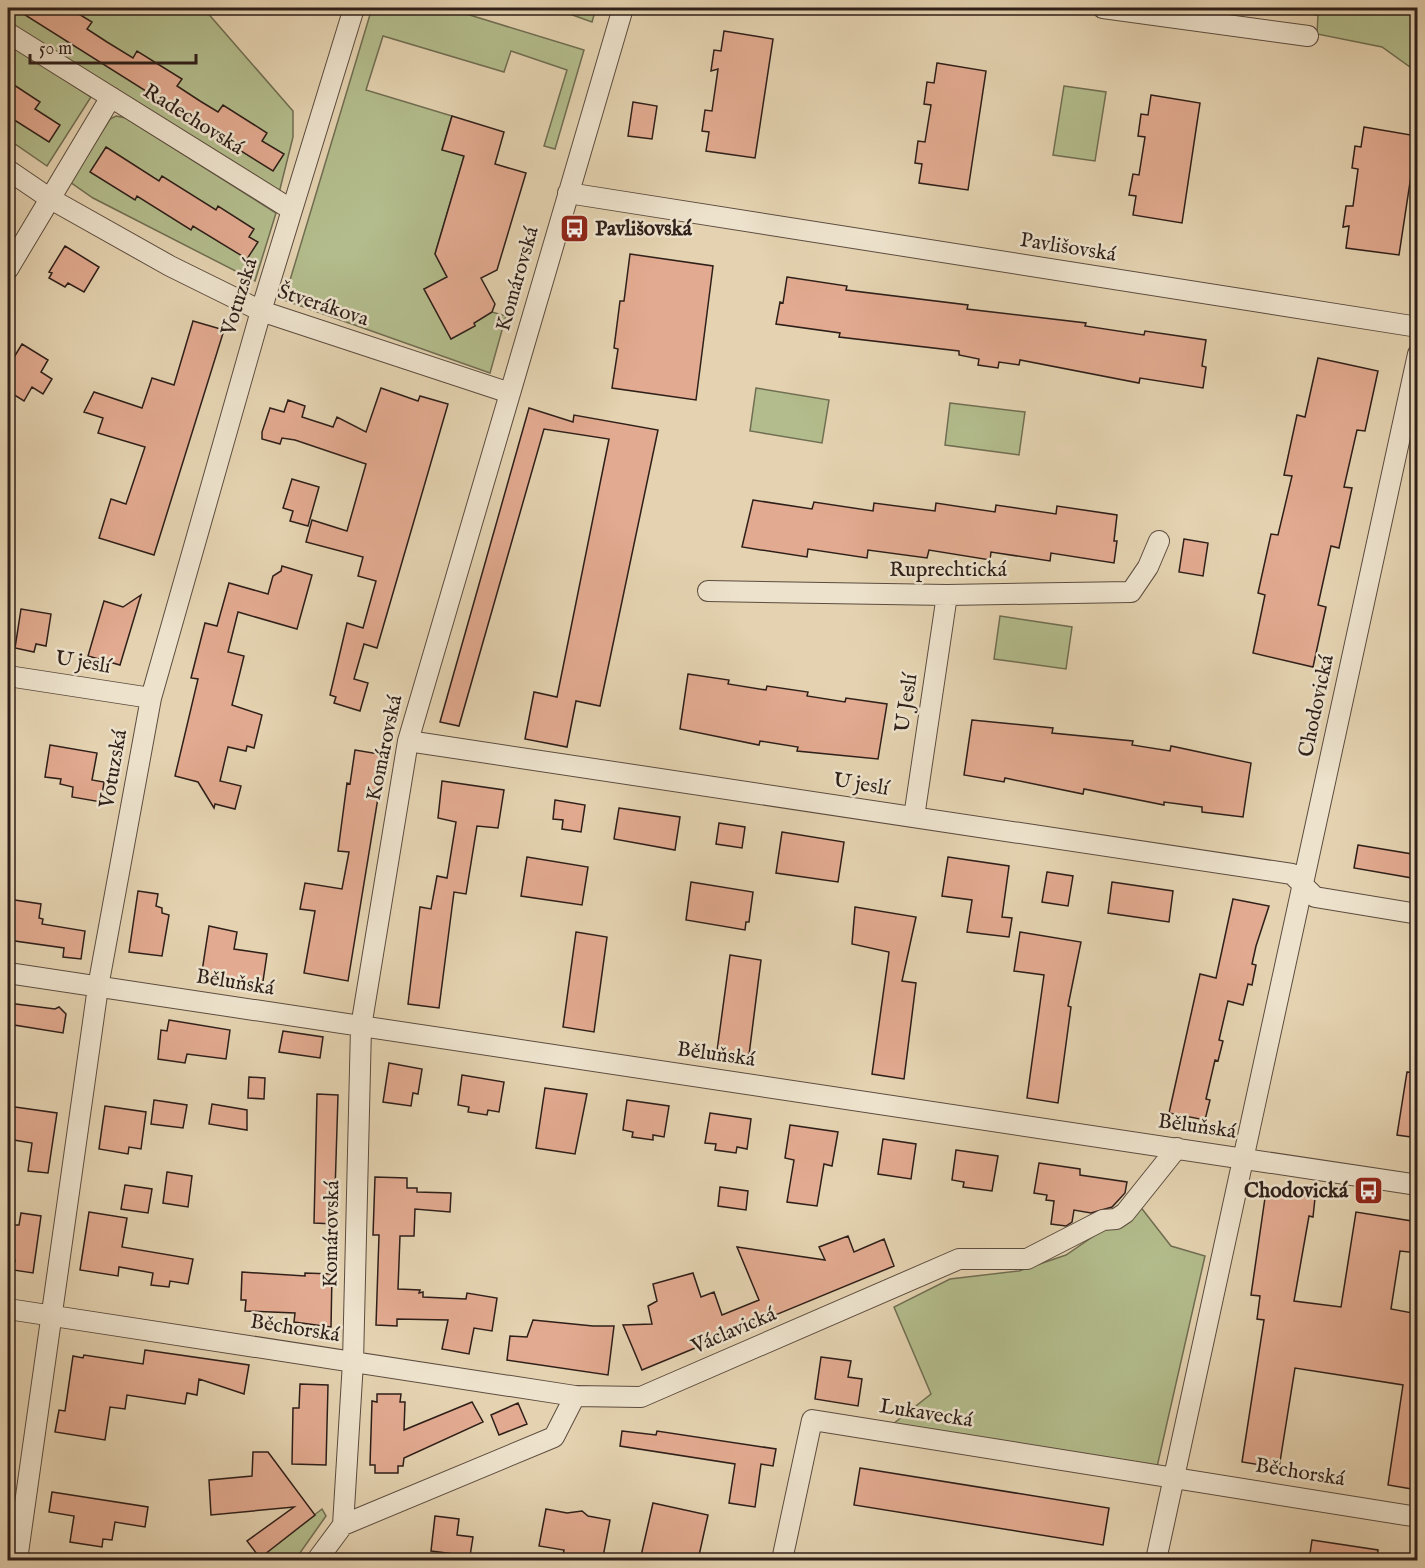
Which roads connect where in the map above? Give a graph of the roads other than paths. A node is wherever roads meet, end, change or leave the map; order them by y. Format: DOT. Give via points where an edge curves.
graph roads {
  1 [pos="354,8"];
  2 [pos="623,8"];
  3 [pos="1103,8"];
  4 [pos="8,33"];
  5 [pos="1308,36"];
  6 [pos="111,97"];
  7 [pos="8,170"];
  8 [pos="568,194"];
  9 [pos="49,198"];
  10 [pos="292,210"];
  11 [pos="8,269"];
  12 [pos="261,311"];
  13 [pos="1418,327"];
  14 [pos="1418,354"];
  15 [pos="510,393"];
  16 [pos="1159,541"];
  17 [pos="708,591"];
  18 [pos="946,595"];
  19 [pos="8,676"];
  20 [pos="151,698"];
  21 [pos="408,741"];
  22 [pos="914,817"];
  23 [pos="1303,885"];
  24 [pos="1418,914"];
  25 [pos="8,974"];
  26 [pos="98,987"];
  27 [pos="361,1026"];
  28 [pos="1177,1148"];
  29 [pos="1243,1158"];
  30 [pos="1418,1185"];
  31 [pos="8,1309"];
  32 [pos="51,1316"];
  33 [pos="353,1362"];
  34 [pos="575,1396"];
  35 [pos="1174,1477"];
  36 [pos="1418,1517"];
  37 [pos="343,1525"];
  38 [pos="17,1560"];
  39 [pos="317,1560"];
  40 [pos="782,1560"];
  41 [pos="1156,1560"];
  1 -- 10 [label="street, Votuzská"];
  2 -- 8 [label="street, Komárovská"];
  3 -- 5 [label="street"];
  4 -- 6 [label="street, Radechovská"];
  6 -- 9 [label="street"];
  6 -- 10 [label="street, Radechovská"];
  7 -- 9 [label="street, Štverákova"];
  8 -- 13 [label="street, Pavlišovská"];
  8 -- 15 [label="street, Komárovská"];
  9 -- 11 [label="street"];
  9 -- 12 [label="street, Štverákova" via="170,266"];
  10 -- 12 [label="street, Votuzská"];
  12 -- 15 [label="street, Štverákova"];
  12 -- 20 [label="street, Votuzská"];
  14 -- 23 [label="street, Chodovická"];
  15 -- 21 [label="street, Komárovská"];
  16 -- 18 [label="street, Ruprechtická" via="1131,592"];
  17 -- 18 [label="street, Ruprechtická"];
  18 -- 22 [label="street, U Jeslí"];
  19 -- 20 [label="street, U jeslí"];
  20 -- 26 [label="street, Votuzská"];
  21 -- 22 [label="street, U jeslí"];
  21 -- 27 [label="street, Komárovská"];
  22 -- 23 [label="street, U jeslí" via="1292,874"];
  23 -- 24 [label="street, U jeslí" via="1315,897"];
  23 -- 29 [label="street, Chodovická"];
  25 -- 26 [label="street, Běluňská"];
  26 -- 27 [label="street, Běluňská"];
  26 -- 32 [label="street, Votuzská"];
  27 -- 28 [label="street, Běluňská"];
  27 -- 33 [label="street, Komárovská"];
  28 -- 29 [label="street, Běluňská"];
  28 -- 34 [label="street, Václavická" via="1125,1213 1103,1220 1027,1259 959,1259 640,1397"];
  29 -- 30 [label="street, Běluňská"];
  29 -- 35 [label="street, Chodovická"];
  31 -- 32 [label="street, Běchorská"];
  32 -- 33 [label="street, Běchorská"];
  32 -- 38 [label="street, Votuzská"];
  33 -- 34 [label="street, Běchorská"];
  33 -- 37 [label="street, Komárovská"];
  34 -- 37 [label="street" via="554,1437"];
  35 -- 36 [label="street, Běchorská"];
  35 -- 40 [label="street, Lukavecká" via="813,1420"];
  35 -- 41 [label="street, Chodovická"];
  37 -- 39 [label="street"];
}
